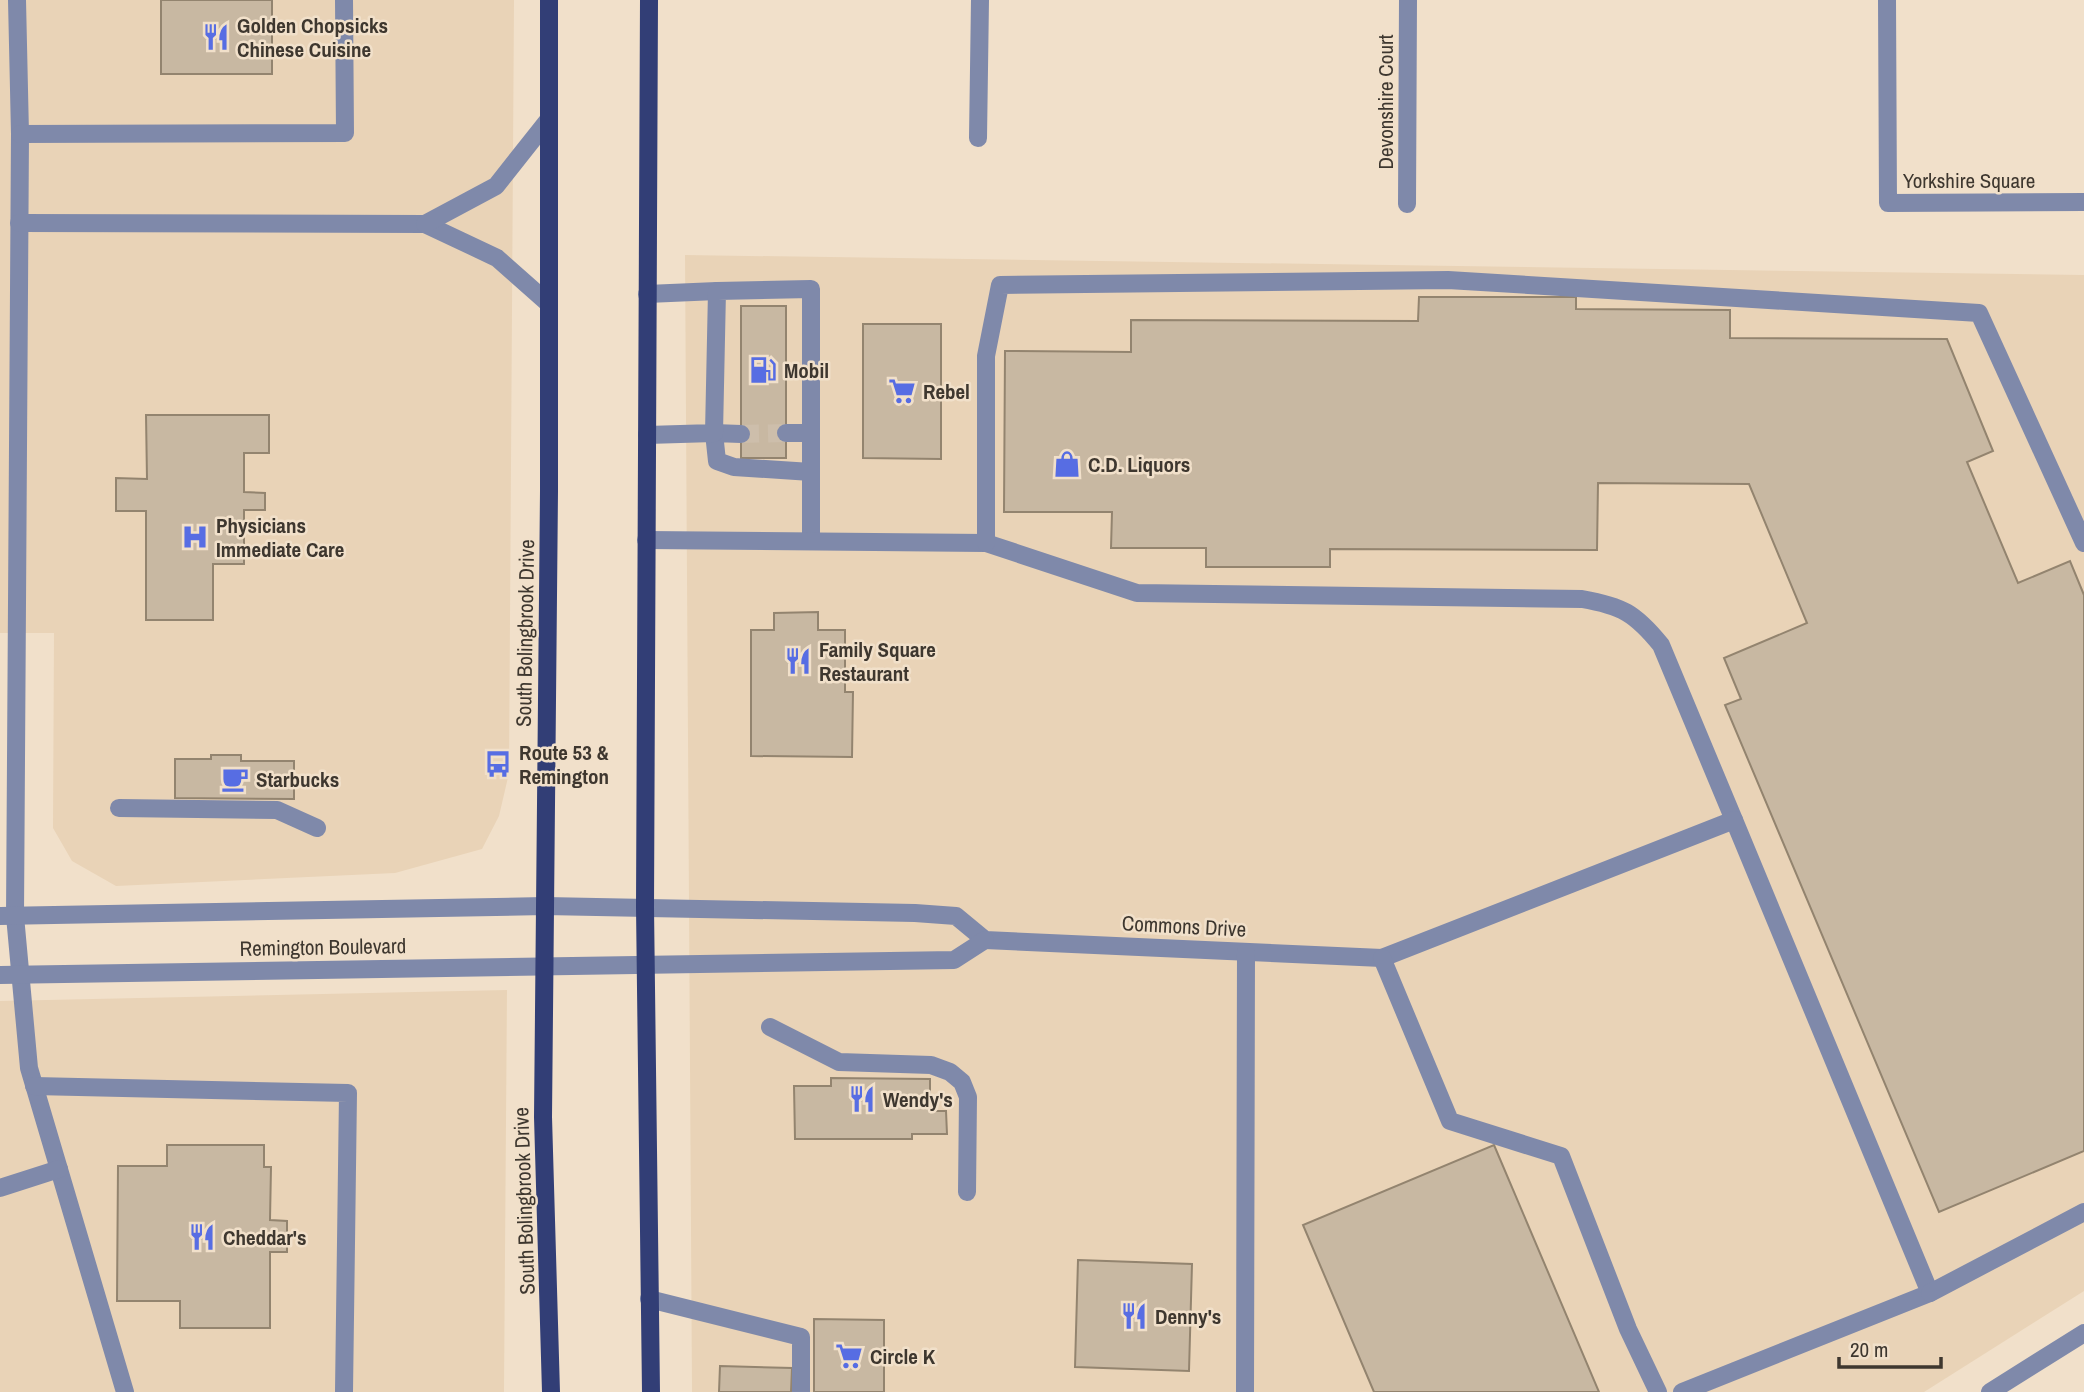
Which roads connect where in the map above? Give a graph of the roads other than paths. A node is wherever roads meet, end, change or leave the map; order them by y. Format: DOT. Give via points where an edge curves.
graph roads {
  1 [pos="17,0"];
  2 [pos="344,0"];
  3 [pos="548,0"];
  4 [pos="649,0"];
  5 [pos="980,0"];
  6 [pos="1408,0"];
  7 [pos="1887,0"];
  8 [pos="549,119"];
  9 [pos="20,134"];
  10 [pos="978,138"];
  11 [pos="2084,202"];
  12 [pos="1407,204"];
  13 [pos="19,223"];
  14 [pos="425,224"];
  15 [pos="717,291"];
  16 [pos="647,294"];
  17 [pos="549,304"];
  18 [pos="714,433"];
  19 [pos="786,433"];
  20 [pos="811,433"];
  21 [pos="741,434"];
  22 [pos="647,435"];
  23 [pos="811,472"];
  24 [pos="646,540"];
  25 [pos="811,541"];
  26 [pos="986,543"];
  27 [pos="2084,543"];
  28 [pos="118,808"];
  29 [pos="1734,820"];
  30 [pos="317,828"];
  31 [pos="545,906"];
  32 [pos="645,906"];
  33 [pos="8,916"];
  34 [pos="985,940"];
  35 [pos="1246,952"];
  36 [pos="1382,958"];
  37 [pos="646,965"];
  38 [pos="545,967"];
  39 [pos="22,974"];
  40 [pos="0,975"];
  41 [pos="770,1027"];
  42 [pos="34,1086"];
  43 [pos="59,1169"];
  44 [pos="0,1188"];
  45 [pos="968,1192"];
  46 [pos="2084,1212"];
  47 [pos="1930,1293"];
  48 [pos="649,1299"];
  49 [pos="2084,1333"];
  50 [pos="125,1392"];
  51 [pos="344,1392"];
  52 [pos="551,1392"];
  53 [pos="651,1392"];
  54 [pos="801,1392"];
  55 [pos="1245,1392"];
  56 [pos="1658,1392"];
  57 [pos="1682,1392"];
  58 [pos="1990,1392"];
  1 -- 9 [label="street"];
  2 -- 9 [label="street" via="345,133"];
  3 -- 8 [label="main road, South Bolingbrook Drive"];
  4 -- 16 [label="main road"];
  5 -- 10 [label="street"];
  6 -- 12 [label="street, Devonshire Court"];
  7 -- 11 [label="street, Yorkshire Square" via="1888,202"];
  8 -- 14 [label="street" via="496,186"];
  8 -- 17 [label="main road, South Bolingbrook Drive"];
  9 -- 13 [label="street"];
  13 -- 14 [label="street"];
  13 -- 33 [label="street"];
  14 -- 17 [label="street" via="497,258"];
  15 -- 16 [label="street"];
  15 -- 18 [label="street"];
  15 -- 20 [label="street" via="811,289"];
  16 -- 22 [label="main road"];
  17 -- 31 [label="main road, South Bolingbrook Drive"];
  18 -- 21 [label="street"];
  18 -- 22 [label="street"];
  18 -- 23 [label="street" via="717,461 734,467"];
  19 -- 20 [label="street"];
  20 -- 23 [label="street"];
  22 -- 24 [label="main road"];
  23 -- 25 [label="street"];
  24 -- 25 [label="street"];
  24 -- 32 [label="main road"];
  25 -- 26 [label="street"];
  26 -- 27 [label="street" via="986,356 1000,285 1448,280 1979,313"];
  26 -- 29 [label="street" via="1137,593 1582,599 1613,604 1642,621 1661,645"];
  28 -- 30 [label="street" via="276,810"];
  29 -- 36 [label="street"];
  29 -- 47 [label="street"];
  31 -- 32 [label="street, Remington Boulevard"];
  31 -- 33 [label="street, Remington Boulevard"];
  31 -- 38 [label="main road, South Bolingbrook Drive"];
  32 -- 34 [label="street" via="956,916"];
  32 -- 37 [label="main road"];
  33 -- 39 [label="street"];
  34 -- 35 [label="street, Commons Drive"];
  34 -- 37 [label="street" via="954,960"];
  35 -- 36 [label="street, Commons Drive"];
  35 -- 55 [label="street"];
  36 -- 56 [label="street" via="1450,1121 1561,1156 1628,1329"];
  37 -- 38 [label="street, Remington Boulevard"];
  37 -- 48 [label="main road"];
  38 -- 39 [label="street, Remington Boulevard"];
  38 -- 52 [label="main road, South Bolingbrook Drive" via="543,1117"];
  39 -- 40 [label="street, Remington Boulevard"];
  39 -- 42 [label="street"];
  41 -- 45 [label="street" via="839,1062 931,1065 962,1082 968,1097"];
  42 -- 43 [label="street"];
  42 -- 51 [label="street" via="348,1093"];
  43 -- 44 [label="street"];
  43 -- 50 [label="street"];
  46 -- 47 [label="street"];
  47 -- 57 [label="street"];
  48 -- 53 [label="main road"];
  48 -- 54 [label="street" via="801,1337"];
  49 -- 58 [label="street"];
}
